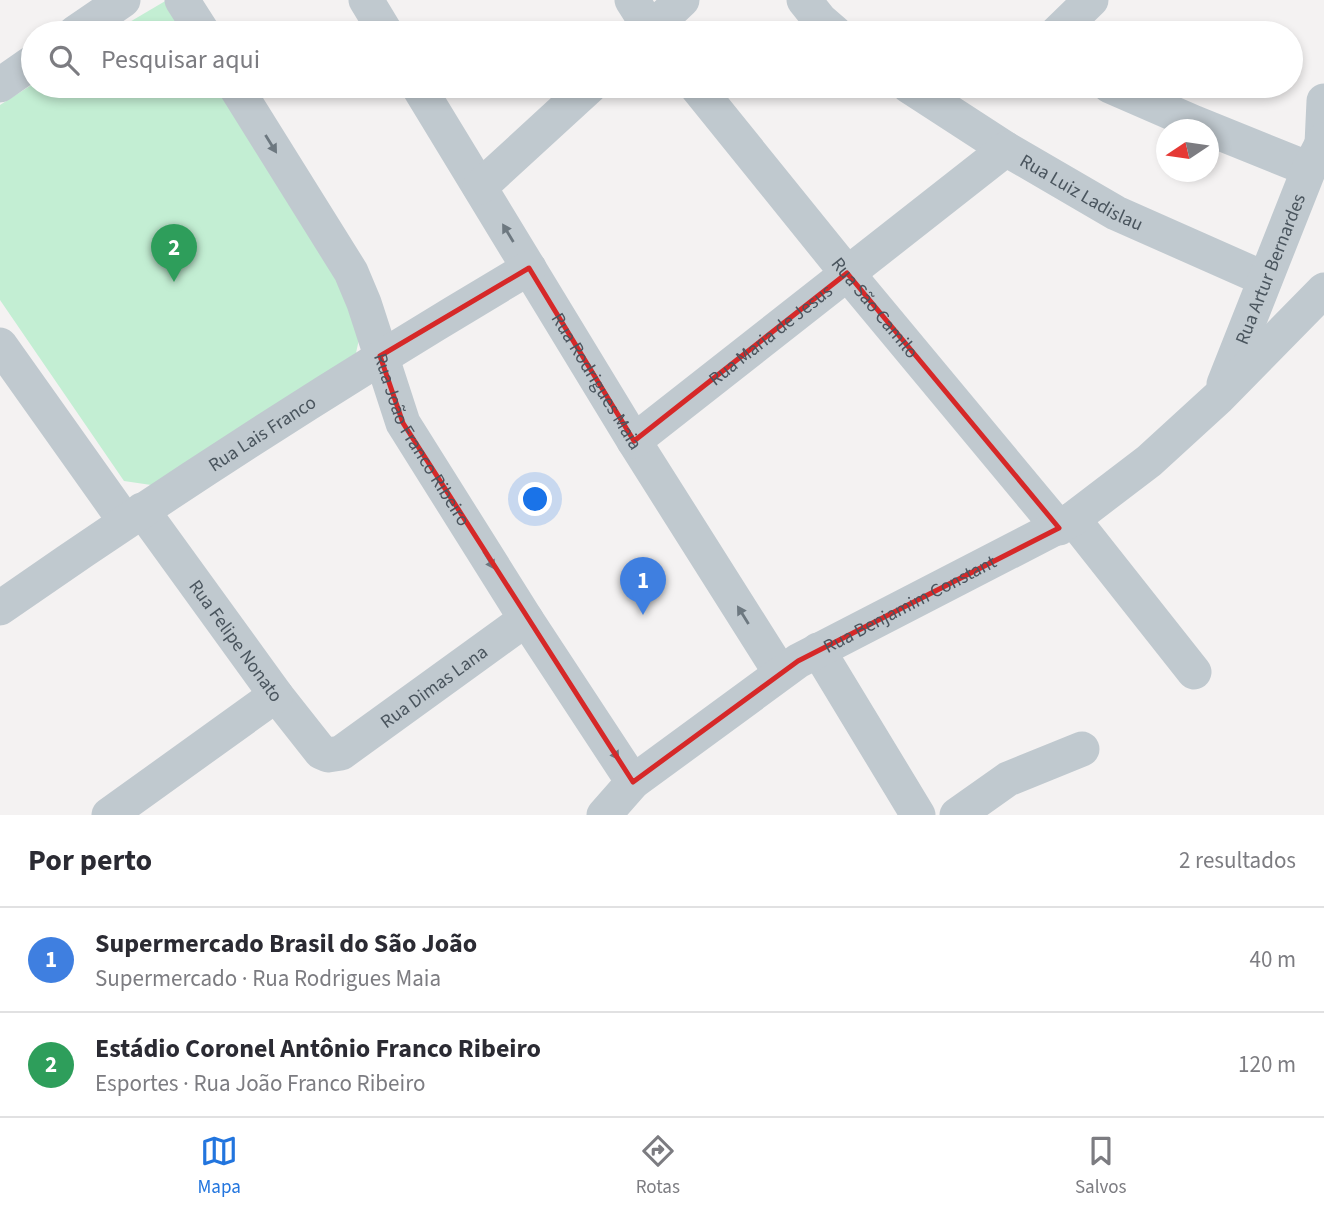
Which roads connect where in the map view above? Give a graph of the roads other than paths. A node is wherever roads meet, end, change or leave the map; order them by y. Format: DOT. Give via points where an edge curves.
graph roads {
  1 [pos="123,0"];
  2 [pos="182,0"];
  3 [pos="366,0"];
  4 [pos="632,0"];
  5 [pos="682,0"];
  6 [pos="804,0"];
  7 [pos="1091,0"];
  8 [pos="92,21"];
  9 [pos="195,21"];
  10 [pos="379,21"];
  11 [pos="644,21"];
  12 [pos="661,21"];
  13 [pos="821,21"];
  14 [pos="1069,21"];
  15 [pos="21,70"];
  16 [pos="0,85"];
  17 [pos="242,98"];
  18 [pos="425,98"];
  19 [pos="577,98"];
  20 [pos="706,98"];
  21 [pos="927,98"];
  22 [pos="1148,98"];
  23 [pos="1324,101"];
  24 [pos="1006,149"];
  25 [pos="1318,151"];
  26 [pos="480,187"];
  27 [pos="529,268"];
  28 [pos="847,273"];
  29 [pos="1265,279"];
  30 [pos="1324,290"];
  31 [pos="0,345"];
  32 [pos="380,356"];
  33 [pos="1219,397"];
  34 [pos="634,441"];
  35 [pos="133,516"];
  36 [pos="1066,524"];
  37 [pos="0,608"];
  38 [pos="526,619"];
  39 [pos="818,650"];
  40 [pos="780,672"];
  41 [pos="1194,672"];
  42 [pos="276,695"];
  43 [pos="1082,749"];
  44 [pos="341,753"];
  45 [pos="634,782"];
  46 [pos="967,812"];
  47 [pos="109,815"];
  48 [pos="604,815"];
  49 [pos="918,815"];
  1 -- 8 [label="street"];
  2 -- 9 [label="street"];
  3 -- 10 [label="street"];
  4 -- 11 [label="street"];
  5 -- 12 [label="street"];
  6 -- 13 [label="street"];
  7 -- 14 [label="street"];
  15 -- 16 [label="street"];
  17 -- 32 [label="street, Rua João Franco Ribeiro, one-way" via="351,272"];
  18 -- 26 [label="street, Rua Rodrigues Maia"];
  19 -- 26 [label="street"];
  20 -- 28 [label="street, Rua São Camilo"];
  21 -- 24 [label="street, Rua Luiz Ladislau"];
  22 -- 25 [label="street"];
  23 -- 25 [label="street, Rua Artur Bernardes"];
  24 -- 28 [label="street, Rua Maria de Jesus"];
  24 -- 29 [label="street, Rua Luiz Ladislau" via="1116,213"];
  25 -- 29 [label="street, Rua Artur Bernardes"];
  27 -- 26 [label="street, Rua Rodrigues Maia, one-way"];
  27 -- 32 [label="street, Rua Lais Franco"];
  27 -- 34 [label="street, Rua Rodrigues Maia"];
  28 -- 34 [label="street, Rua Maria de Jesus"];
  28 -- 36 [label="street, Rua São Camilo"];
  29 -- 33 [label="street, Rua Artur Bernardes"];
  30 -- 33 [label="street, Rua Benjamim Constant"];
  31 -- 35 [label="street, Rua Felipe Nonato"];
  32 -- 35 [label="street, Rua Lais Franco"];
  32 -- 38 [label="street, Rua João Franco Ribeiro, one-way" via="403,423"];
  33 -- 36 [label="street, Rua Benjamim Constant" via="1149,461"];
  40 -- 34 [label="street, Rua Rodrigues Maia, one-way"];
  35 -- 37 [label="street, Rua Lais Franco"];
  35 -- 42 [label="street, Rua Felipe Nonato"];
  36 -- 39 [label="street, Rua Benjamim Constant"];
  36 -- 41 [label="street, Rua São Camilo"];
  38 -- 44 [label="street, Rua Dimas Lana"];
  38 -- 45 [label="street, Rua João Franco Ribeiro, one-way"];
  39 -- 40 [label="street, Rua Benjamim Constant"];
  39 -- 49 [label="street"];
  40 -- 45 [label="street, Rua Benjamim Constant"];
  42 -- 44 [label="street, Rua Felipe Nonato" via="321,752"];
  42 -- 47 [label="street"];
  43 -- 46 [label="street" via="1008,779"];
  45 -- 48 [label="street, Rua Benjamim Constant"];
}
